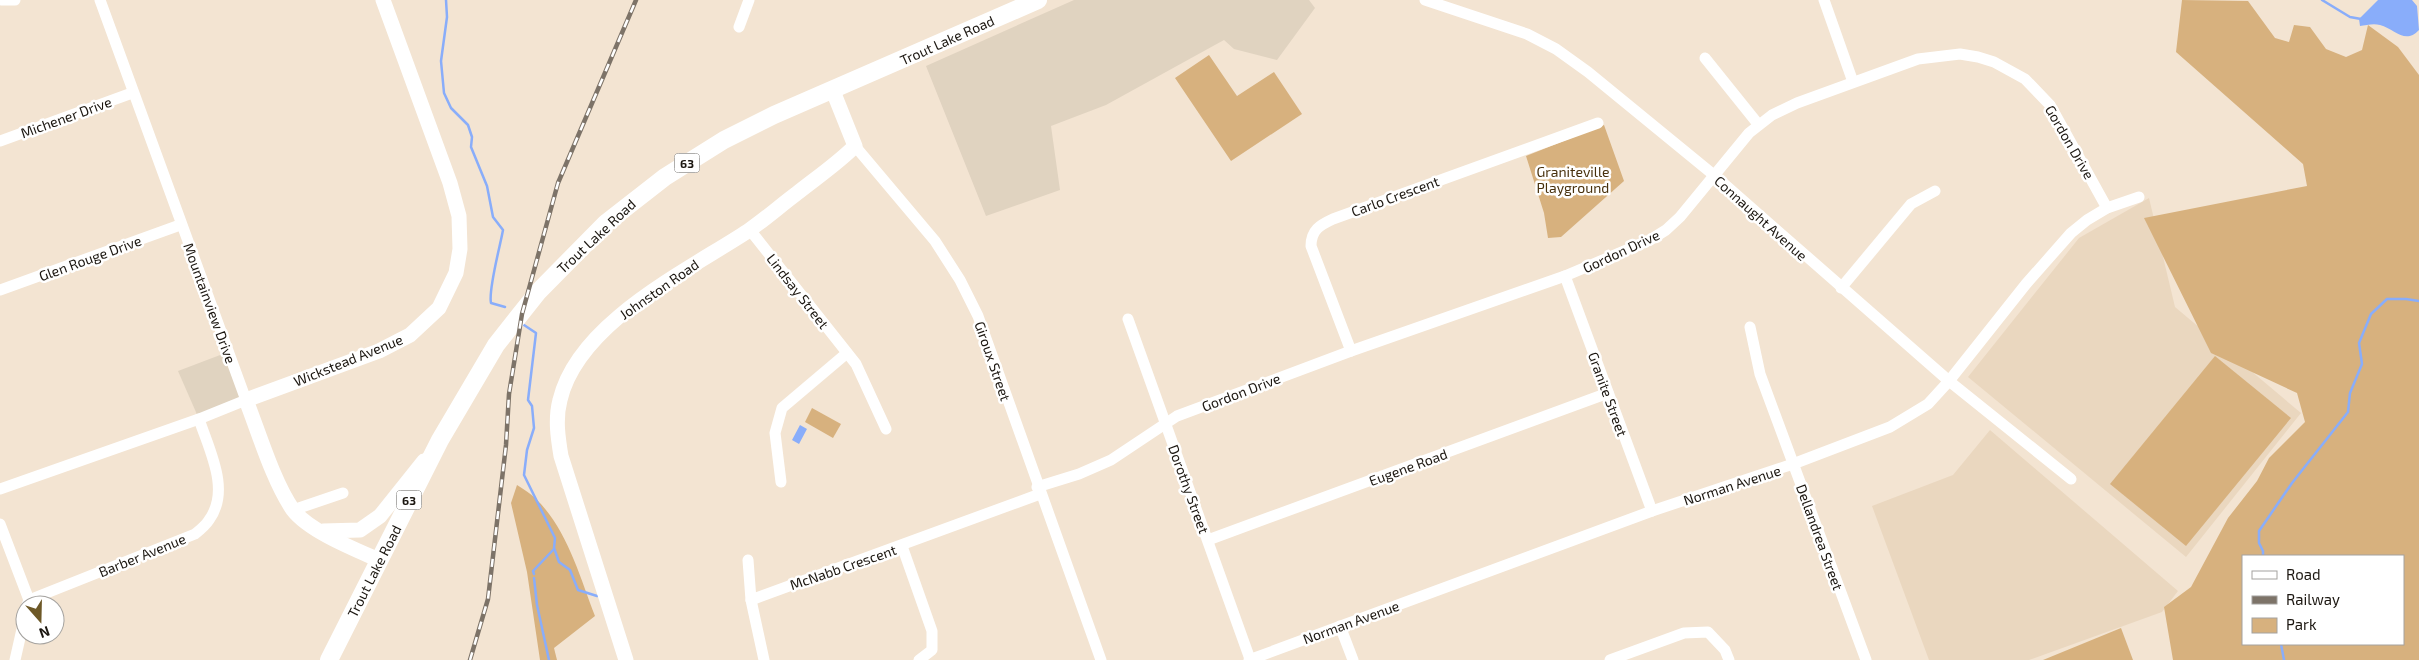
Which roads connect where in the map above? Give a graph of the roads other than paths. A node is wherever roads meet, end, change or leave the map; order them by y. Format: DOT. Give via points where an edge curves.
graph roads {
  1 [pos="2,0"];
  2 [pos="15,0"];
  3 [pos="100,0"];
  4 [pos="383,0"];
  5 [pos="749,0"];
  6 [pos="1038,0"];
  7 [pos="1425,0"];
  8 [pos="1824,0"];
  9 [pos="739,27"];
  10 [pos="1705,58"];
  11 [pos="1854,82"];
  12 [pos="833,91"];
  13 [pos="132,93"];
  14 [pos="1598,123"];
  15 [pos="1758,124"];
  16 [pos="0,141"];
  17 [pos="855,146"];
  18 [pos="1715,176"];
  19 [pos="1935,191"];
  20 [pos="2139,197"];
  21 [pos="2107,208"];
  22 [pos="180,225"];
  23 [pos="750,230"];
  24 [pos="1565,276"];
  25 [pos="1841,288"];
  26 [pos="0,290"];
  27 [pos="1128,319"];
  28 [pos="1750,327"];
  29 [pos="1350,351"];
  30 [pos="847,353"];
  31 [pos="1949,381"];
  32 [pos="1608,394"];
  33 [pos="246,400"];
  34 [pos="199,419"];
  35 [pos="1165,424"];
  36 [pos="886,429"];
  37 [pos="440,440"];
  38 [pos="1793,464"];
  39 [pos="2072,479"];
  40 [pos="781,482"];
  41 [pos="0,490"];
  42 [pos="1039,490"];
  43 [pos="343,493"];
  44 [pos="293,510"];
  45 [pos="1652,511"];
  46 [pos="0,524"];
  47 [pos="319,531"];
  48 [pos="1208,540"];
  49 [pos="902,546"];
  50 [pos="379,560"];
  51 [pos="748,560"];
  52 [pos="25,595"];
  53 [pos="45,595"];
  54 [pos="751,600"];
  55 [pos="1340,626"];
  56 [pos="18,645"];
  57 [pos="15,660"];
  58 [pos="329,660"];
  59 [pos="626,660"];
  60 [pos="764,660"];
  61 [pos="919,660"];
  62 [pos="1101,660"];
  63 [pos="1249,660"];
  64 [pos="1353,660"];
  65 [pos="1610,660"];
  66 [pos="1729,660"];
  67 [pos="1866,660"];
  1 -- 2 [label="street"];
  3 -- 13 [label="street, Mountainview Drive"];
  4 -- 33 [label="street, Wickstead Avenue" via="459,216 460,249 456,273 439,308 410,335 379,350"];
  5 -- 9 [label="street"];
  6 -- 12 [label="main road, Trout Lake Road"];
  7 -- 18 [label="street, Connaught Avenue" via="1527,34 1556,49"];
  8 -- 11 [label="street"];
  10 -- 15 [label="street"];
  11 -- 15 [label="street, Gordon Drive" via="1784,108"];
  11 -- 21 [label="street, Gordon Drive" via="1938,55 1978,57 2010,70 2025,79 2050,104"];
  12 -- 17 [label="street, Giroux Street"];
  12 -- 37 [label="main road, Trout Lake Road / 63" via="724,140 665,177 606,223 561,266 517,317"];
  13 -- 16 [label="street, Michener Drive"];
  13 -- 22 [label="street, Mountainview Drive"];
  14 -- 29 [label="street, Carlo Crescent" via="1333,219 1315,230 1311,246"];
  15 -- 18 [label="street, Gordon Drive"];
  17 -- 23 [label="street, Johnston Road"];
  17 -- 42 [label="street, Giroux Street" via="935,241 960,280 978,316"];
  18 -- 24 [label="street, Gordon Drive" via="1666,230 1632,249"];
  18 -- 25 [label="street, Connaught Avenue"];
  19 -- 25 [label="street" via="1911,204"];
  20 -- 21 [label="street, Norman Avenue"];
  21 -- 31 [label="street, Norman Avenue" via="2071,233"];
  22 -- 26 [label="street, Glen Rouge Drive"];
  22 -- 33 [label="street, Mountainview Drive"];
  23 -- 30 [label="street, Lindsay Street"];
  23 -- 59 [label="street, Johnston Road" via="621,314 584,353 569,375 560,400 557,427 561,456"];
  24 -- 29 [label="street, Gordon Drive"];
  24 -- 32 [label="street, Granite Street"];
  25 -- 31 [label="street, Connaught Avenue"];
  27 -- 35 [label="street, Dorothy Street"];
  28 -- 38 [label="street, Dellandrea Street" via="1760,374"];
  29 -- 35 [label="street, Gordon Drive" via="1178,416"];
  30 -- 36 [label="street, Lindsay Street" via="856,364"];
  30 -- 40 [label="street" via="782,408 775,433"];
  31 -- 38 [label="street, Norman Avenue" via="1928,404 1890,427"];
  31 -- 39 [label="street, Connaught Avenue"];
  32 -- 45 [label="street, Granite Street"];
  32 -- 48 [label="street, Eugene Road"];
  33 -- 34 [label="street, Wickstead Avenue"];
  33 -- 44 [label="street, Mountainview Drive" via="278,482"];
  34 -- 41 [label="street, Wickstead Avenue"];
  34 -- 53 [label="street, Barber Avenue" via="218,478 218,499 210,520 195,534"];
  35 -- 42 [label="street, Gordon Drive" via="1111,460"];
  35 -- 48 [label="street, Dorothy Street"];
  37 -- 47 [label="street" via="380,516 360,530"];
  37 -- 50 [label="main road, Trout Lake Road / 63"];
  38 -- 45 [label="street, Norman Avenue"];
  38 -- 67 [label="street, Dellandrea Street"];
  42 -- 49 [label="street, Gordon Drive"];
  42 -- 62 [label="street, Giroux Street"];
  43 -- 44 [label="street"];
  44 -- 47 [label="street, Mountainview Drive"];
  45 -- 55 [label="street, Norman Avenue"];
  46 -- 52 [label="street"];
  47 -- 50 [label="street, Mountainview Drive"];
  48 -- 63 [label="street, Dorothy Street"];
  49 -- 54 [label="street, McNabb Crescent"];
  49 -- 61 [label="street, McNabb Crescent" via="932,631 932,650"];
  50 -- 58 [label="main road, Trout Lake Road / 63"];
  51 -- 54 [label="street"];
  54 -- 60 [label="street"];
  55 -- 63 [label="street, Norman Avenue"];
  55 -- 64 [label="street"];
  56 -- 57 [label="street"];
  65 -- 66 [label="street" via="1684,633 1708,632 1725,650"];
}
